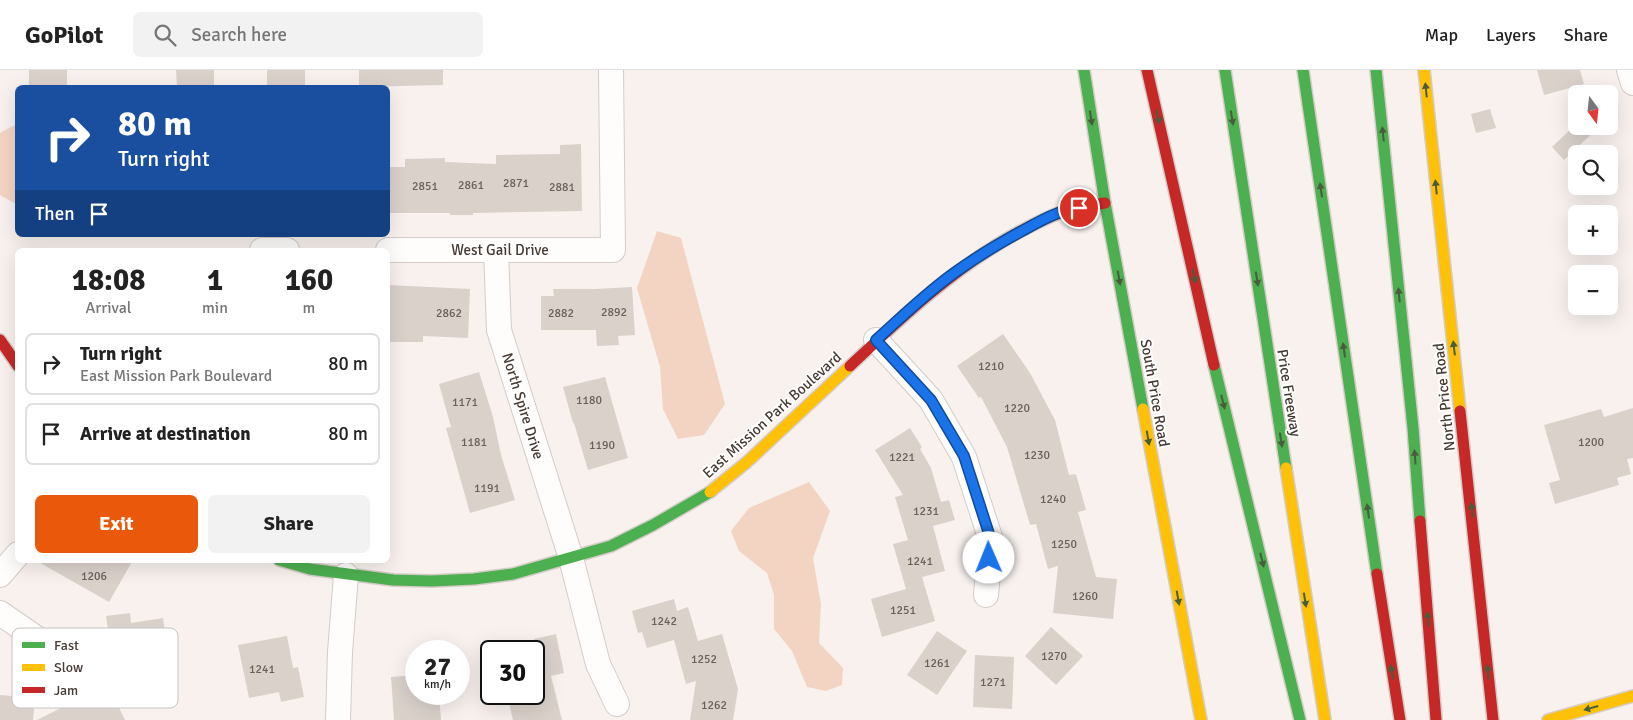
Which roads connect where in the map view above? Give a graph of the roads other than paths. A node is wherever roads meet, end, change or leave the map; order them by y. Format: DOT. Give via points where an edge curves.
graph roads {
  1 [pos="610,70"];
  2 [pos="1084,70"];
  3 [pos="1147,70"];
  4 [pos="1225,70"];
  5 [pos="1303,70"];
  6 [pos="1376,70"];
  7 [pos="1424,70"];
  8 [pos="1629,70"];
  9 [pos="1633,84"];
  10 [pos="1105,203"];
  11 [pos="390,250"];
  12 [pos="496,250"];
  13 [pos="0,340"];
  14 [pos="876,340"];
  15 [pos="15,368"];
  16 [pos="15,558"];
  17 [pos="570,558"];
  18 [pos="289,563"];
  19 [pos="346,574"];
  20 [pos="0,575"];
  21 [pos="986,595"];
  22 [pos="0,613"];
  23 [pos="22,628"];
  24 [pos="1633,696"];
  25 [pos="1491,698"];
  26 [pos="617,704"];
  27 [pos="1502,712"];
  28 [pos="338,720"];
  29 [pos="1201,720"];
  30 [pos="1300,720"];
  31 [pos="1325,720"];
  32 [pos="1400,720"];
  33 [pos="1436,720"];
  34 [pos="1493,720"];
  35 [pos="1548,720"];
  1 -- 12 [label="street, West Gail Drive" via="613,250"];
  2 -- 10 [label="main road, South Price Road, one-way"];
  3 -- 30 [label="main road, one-way"];
  4 -- 31 [label="main road, Price Freeway, one-way"];
  32 -- 5 [label="main road, one-way"];
  33 -- 6 [label="main road, one-way" via="1413,428"];
  25 -- 7 [label="main road, North Price Road, one-way"];
  8 -- 9 [label="street"];
  10 -- 14 [label="main road, East Mission Park Boulevard" via="1053,215 1001,242 956,272"];
  10 -- 29 [label="main road, South Price Road, one-way"];
  11 -- 12 [label="street, West Gail Drive"];
  12 -- 17 [label="street, North Spire Drive" via="499,330"];
  13 -- 15 [label="main road"];
  14 -- 17 [label="main road, East Mission Park Boulevard" via="712,491 653,526 611,546"];
  14 -- 21 [label="street" via="931,400 964,456 991,540"];
  16 -- 20 [label="street"];
  17 -- 19 [label="main road, East Mission Park Boulevard" via="513,574 474,579 393,580"];
  17 -- 26 [label="street, North Spire Drive" via="598,664"];
  18 -- 19 [label="main road, East Mission Park Boulevard"];
  19 -- 28 [label="street"];
  22 -- 23 [label="street"];
  24 -- 35 [label="main road, one-way"];
  25 -- 27 [label="main road"];
  25 -- 34 [label="main road, North Price Road"];
}
